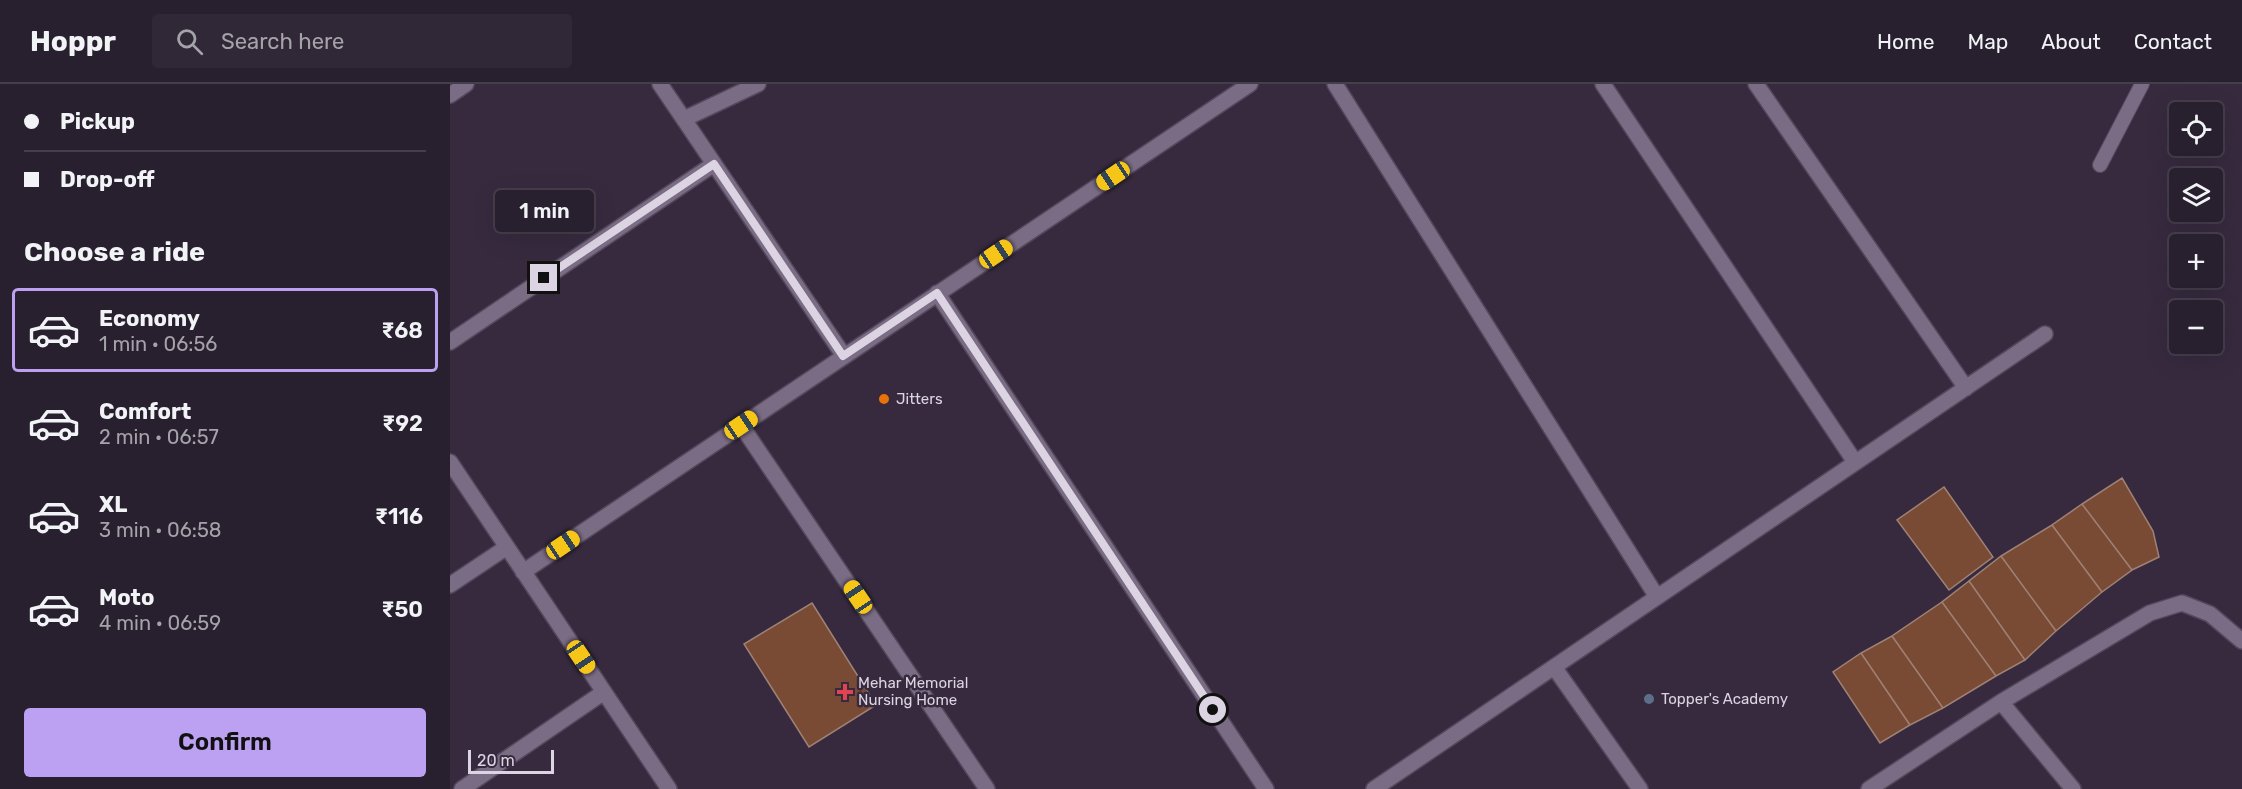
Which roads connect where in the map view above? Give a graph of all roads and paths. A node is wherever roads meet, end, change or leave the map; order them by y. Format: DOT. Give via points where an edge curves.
graph roads {
  1 [pos="466,84"];
  2 [pos="660,84"];
  3 [pos="758,84"];
  4 [pos="1250,84"];
  5 [pos="1335,84"];
  6 [pos="1603,84"];
  7 [pos="1756,84"];
  8 [pos="2142,84"];
  9 [pos="450,95"];
  10 [pos="684,119"];
  11 [pos="714,164"];
  12 [pos="2100,165"];
  13 [pos="937,293"];
  14 [pos="2045,334"];
  15 [pos="450,342"];
  16 [pos="843,356"];
  17 [pos="1966,387"];
  18 [pos="741,425"];
  19 [pos="1855,462"];
  20 [pos="453,472"];
  21 [pos="507,547"];
  22 [pos="523,572"];
  23 [pos="450,585"];
  24 [pos="1657,597"];
  25 [pos="2242,640"];
  26 [pos="1554,667"];
  27 [pos="604,692"];
  28 [pos="2001,702"];
  29 [pos="462,789"];
  30 [pos="669,789"];
  31 [pos="987,789"];
  32 [pos="1266,789"];
  33 [pos="1374,789"];
  34 [pos="1640,789"];
  35 [pos="1869,789"];
  36 [pos="2073,789"];
  1 -- 9 [label="street"];
  2 -- 10 [label="street"];
  3 -- 10 [label="street"];
  4 -- 13 [label="street"];
  5 -- 24 [label="street"];
  6 -- 19 [label="street"];
  7 -- 17 [label="street"];
  8 -- 12 [label="lane"];
  10 -- 11 [label="street"];
  11 -- 15 [label="street"];
  11 -- 16 [label="street"];
  13 -- 16 [label="street"];
  13 -- 32 [label="street"];
  14 -- 17 [label="street"];
  16 -- 18 [label="street"];
  17 -- 19 [label="street"];
  18 -- 22 [label="street"];
  18 -- 31 [label="street"];
  19 -- 24 [label="street"];
  20 -- 21 [label="street"];
  21 -- 22 [label="street"];
  21 -- 23 [label="street"];
  22 -- 27 [label="street"];
  24 -- 26 [label="street"];
  25 -- 28 [label="street" via="2210,614 2182,603 2150,613"];
  26 -- 33 [label="street"];
  26 -- 34 [label="street"];
  27 -- 29 [label="street"];
  27 -- 30 [label="street"];
  28 -- 35 [label="street"];
  28 -- 36 [label="street"];
}
